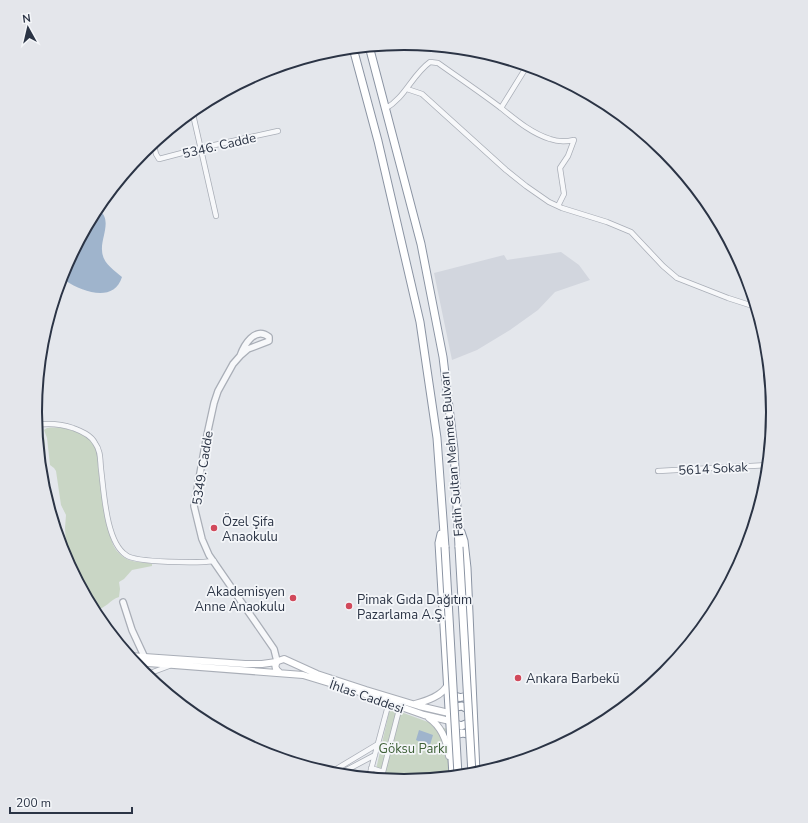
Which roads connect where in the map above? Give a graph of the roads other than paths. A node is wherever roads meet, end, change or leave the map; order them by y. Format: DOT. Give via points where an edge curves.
graph roads {
  1 [pos="370,51"];
  2 [pos="354,53"];
  3 [pos="524,70"];
  4 [pos="407,89"];
  5 [pos="501,108"];
  6 [pos="386,109"];
  7 [pos="194,117"];
  8 [pos="278,131"];
  9 [pos="201,148"];
  10 [pos="155,149"];
  11 [pos="558,206"];
  12 [pos="216,216"];
  13 [pos="750,305"];
  14 [pos="240,356"];
  15 [pos="43,425"];
  16 [pos="762,465"];
  17 [pos="658,471"];
  18 [pos="443,524"];
  19 [pos="458,524"];
  20 [pos="214,561"];
  21 [pos="123,602"];
  22 [pos="274,649"];
  23 [pos="145,658"];
  24 [pos="141,660"];
  25 [pos="285,660"];
  26 [pos="143,662"];
  27 [pos="277,662"];
  28 [pos="169,666"];
  29 [pos="153,672"];
  30 [pos="282,672"];
  31 [pos="448,687"];
  32 [pos="472,690"];
  33 [pos="388,702"];
  34 [pos="414,705"];
  35 [pos="400,706"];
  36 [pos="473,712"];
  37 [pos="449,713"];
  38 [pos="424,715"];
  39 [pos="473,720"];
  40 [pos="450,721"];
  41 [pos="474,740"];
  42 [pos="451,741"];
  43 [pos="378,744"];
  44 [pos="375,755"];
  45 [pos="472,767"];
  46 [pos="476,767"];
  47 [pos="343,768"];
  48 [pos="344,768"];
  49 [pos="371,768"];
  50 [pos="458,769"];
  51 [pos="451,770"];
  52 [pos="452,770"];
  53 [pos="370,772"];
  1 -- 6 [label="highway, Fatih Sultan Mehmet Bulvarı"];
  2 -- 18 [label="highway, Fatih Sultan Mehmet Bulvarı" via="378,141 420,322 437,438"];
  3 -- 5 [label="street"];
  4 -- 5 [label="street" via="425,66 430,62 438,63"];
  4 -- 6 [label="street"];
  4 -- 11 [label="street" via="422,94 506,170"];
  5 -- 11 [label="street" via="540,135 556,141 574,140 560,168 564,194"];
  6 -- 19 [label="highway, Fatih Sultan Mehmet Bulvarı" via="421,244 443,357 454,449"];
  7 -- 9 [label="street"];
  8 -- 9 [label="street, 5346. Cadde"];
  9 -- 10 [label="street, 5346. Cadde" via="159,159"];
  9 -- 12 [label="street"];
  11 -- 13 [label="street" via="631,232 677,278"];
  14 -- 14 [label="street, 5349. Cadde" via="269,341 269,337 266,334 252,337"];
  14 -- 20 [label="street, 5349. Cadde" via="229,371 214,402 194,499 202,539"];
  15 -- 20 [label="street" via="76,429 95,443 99,451 112,533 119,549 127,556 202,563"];
  16 -- 17 [label="street, 5614 Sokak"];
  18 -- 31 [label="highway" via="439,543"];
  18 -- 50 [label="highway, Fatih Sultan Mehmet Bulvarı, bridge"];
  19 -- 32 [label="highway" via="466,555"];
  19 -- 45 [label="highway, Fatih Sultan Mehmet Bulvarı, bridge"];
  20 -- 22 [label="street, 5349. Cadde"];
  21 -- 23 [label="street"];
  22 -- 25 [label="street"];
  22 -- 27 [label="street, 5349. Cadde"];
  23 -- 24 [label="main road"];
  23 -- 27 [label="main road" via="246,664"];
  25 -- 27 [label="main road"];
  25 -- 30 [label="main road" via="289,666 288,670"];
  25 -- 34 [label="main road, İhlas Caddesi" via="317,674"];
  26 -- 28 [label="main road, İhlas Caddesi"];
  27 -- 30 [label="main road" via="275,667"];
  28 -- 29 [label="street"];
  28 -- 30 [label="main road, İhlas Caddesi"];
  30 -- 33 [label="main road, İhlas Caddesi" via="308,676"];
  31 -- 32 [label="highway" via="453,696 460,698 467,696"];
  31 -- 34 [label="main road" via="424,702"];
  31 -- 37 [label="highway"];
  32 -- 36 [label="highway"];
  33 -- 35 [label="main road, İhlas Caddesi"];
  33 -- 43 [label="street"];
  34 -- 37 [label="main road, İhlas Caddesi"];
  35 -- 38 [label="main road, İhlas Caddesi"];
  35 -- 49 [label="street" via="383,772"];
  36 -- 37 [label="highway" via="459,706"];
  36 -- 39 [label="highway"];
  37 -- 40 [label="highway"];
  38 -- 40 [label="main road, İhlas Caddesi"];
  38 -- 51 [label="main road" via="436,722 445,738"];
  39 -- 40 [label="highway" via="465,726 458,726"];
  39 -- 41 [label="highway"];
  40 -- 42 [label="highway"];
  41 -- 42 [label="highway" via="463,733 456,735"];
  41 -- 46 [label="highway"];
  42 -- 52 [label="highway"];
  43 -- 44 [label="street"];
  43 -- 47 [label="street"];
  44 -- 48 [label="street"];
  44 -- 49 [label="street"];
  49 -- 53 [label="street"];
}
